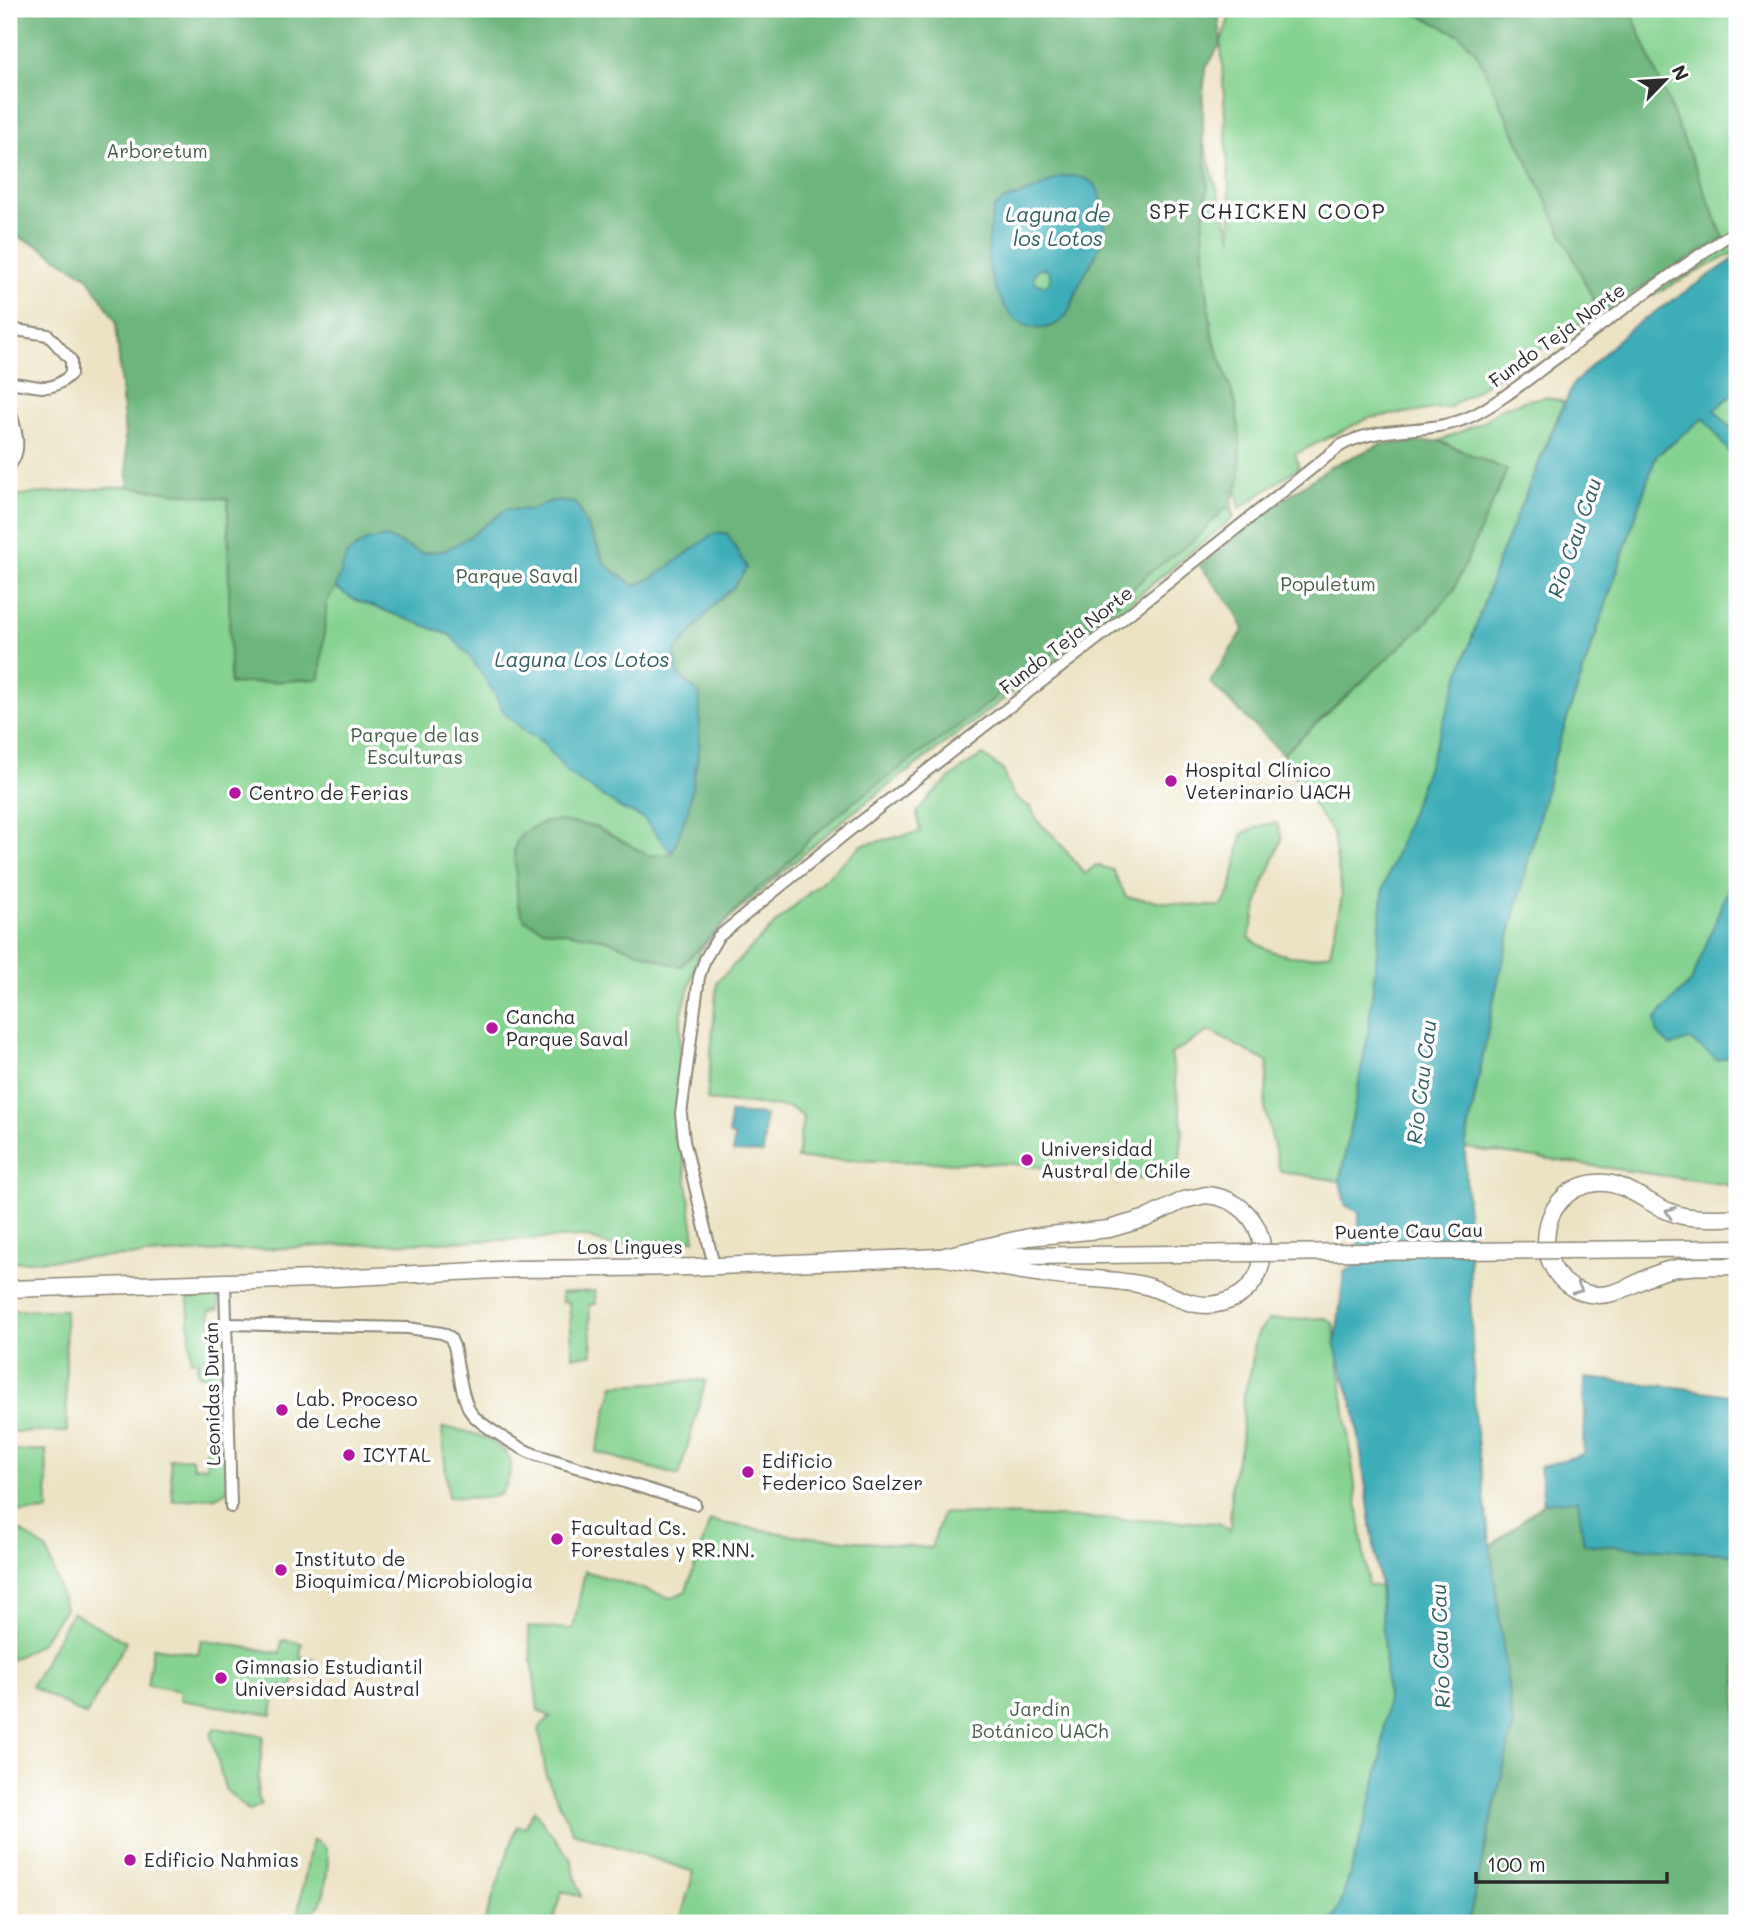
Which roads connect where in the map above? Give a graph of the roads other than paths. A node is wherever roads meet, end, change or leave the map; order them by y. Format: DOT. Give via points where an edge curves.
graph roads {
  1 [pos="1737,230"];
  2 [pos="9,329"];
  3 [pos="9,383"];
  4 [pos="9,406"];
  5 [pos="9,466"];
  6 [pos="1737,1218"];
  7 [pos="1737,1248"];
  8 [pos="1251,1253"];
  9 [pos="940,1257"];
  10 [pos="714,1266"];
  11 [pos="1737,1266"];
  12 [pos="226,1282"];
  13 [pos="9,1289"];
  14 [pos="228,1324"];
  15 [pos="695,1504"];
  16 [pos="231,1507"];
  1 -- 10 [label="street, Fundo Teja Norte" via="1478,412 1443,425 1370,434 1340,446 718,937 699,977 681,1114"];
  2 -- 3 [label="street" via="48,335 71,360 71,374 60,384 41,389"];
  4 -- 5 [label="street" via="19,443"];
  6 -- 11 [label="main road, one-way" via="1680,1216 1603,1182 1574,1189 1559,1201 1545,1237 1557,1274 1571,1287 1589,1294 1618,1293 1642,1278 1670,1269"];
  7 -- 8 [label="main road, Puente Cau Cau, bridge"];
  8 -- 9 [label="main road, Los Lingues"];
  9 -- 9 [label="main road" via="1052,1276 1124,1282 1188,1303 1210,1305 1244,1291 1255,1276 1262,1250 1259,1231 1249,1214 1234,1202 1206,1195 1184,1199 1147,1218 1109,1229 1030,1237"];
  9 -- 10 [label="main road, Los Lingues"];
  10 -- 12 [label="main road, Los Lingues"];
  12 -- 13 [label="main road, Los Lingues"];
  12 -- 14 [label="street, Leonidas Durán"];
  14 -- 15 [label="street" via="408,1328 442,1333 454,1346 470,1412 521,1449"];
  14 -- 16 [label="street, Leonidas Durán"];
}
